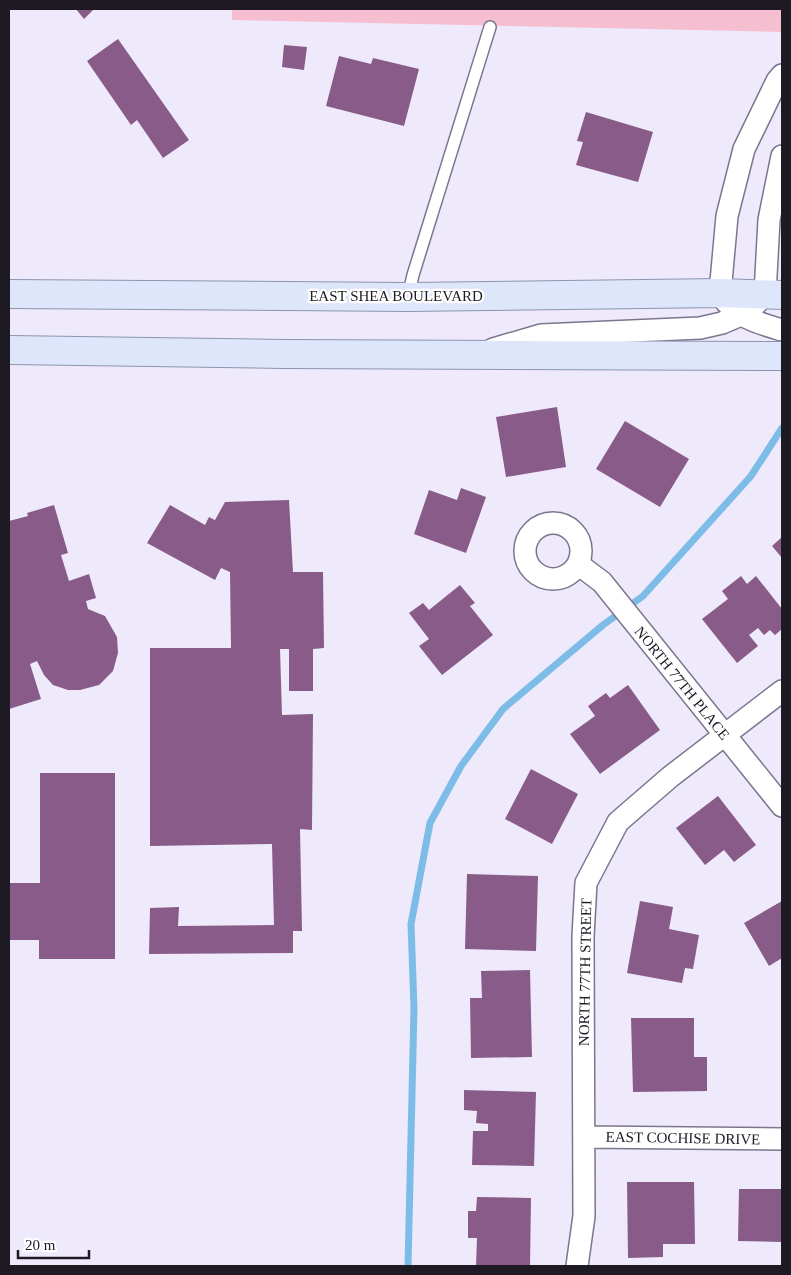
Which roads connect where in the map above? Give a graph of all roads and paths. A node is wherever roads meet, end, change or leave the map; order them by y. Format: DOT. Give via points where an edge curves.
graph roads {
  1 [pos="490,27"];
  2 [pos="782,75"];
  3 [pos="782,156"];
  4 [pos="720,293"];
  5 [pos="9,294"];
  6 [pos="774,294"];
  7 [pos="408,297"];
  8 [pos="743,314"];
  9 [pos="782,330"];
  10 [pos="9,350"];
  11 [pos="473,355"];
  12 [pos="782,356"];
  13 [pos="578,564"];
  14 [pos="782,691"];
  15 [pos="725,736"];
  16 [pos="782,806"];
  17 [pos="584,1137"];
  18 [pos="782,1139"];
  19 [pos="577,1266"];
  1 -- 7 [label="lane"];
  2 -- 4 [label="street" via="744,149 727,216"];
  3 -- 6 [label="street" via="769,220"];
  4 -- 6 [label="main road, EAST SHEA BOULEVARD"];
  4 -- 7 [label="main road, EAST SHEA BOULEVARD"];
  4 -- 8 [label="street" via="730,306"];
  5 -- 7 [label="main road, EAST SHEA BOULEVARD"];
  6 -- 8 [label="street"];
  8 -- 9 [label="street"];
  8 -- 11 [label="street" via="700,328 541,335"];
  10 -- 11 [label="main road"];
  11 -- 12 [label="main road"];
  13 -- 15 [label="street, NORTH 77TH PLACE" via="602,582"];
  14 -- 15 [label="street, NORTH 77TH STREET"];
  15 -- 16 [label="street, NORTH 77TH PLACE"];
  15 -- 17 [label="street, NORTH 77TH STREET" via="618,822 586,883 583,936"];
  17 -- 18 [label="street, EAST COCHISE DRIVE"];
  17 -- 19 [label="street, NORTH 77TH STREET" via="584,1216"];
}
